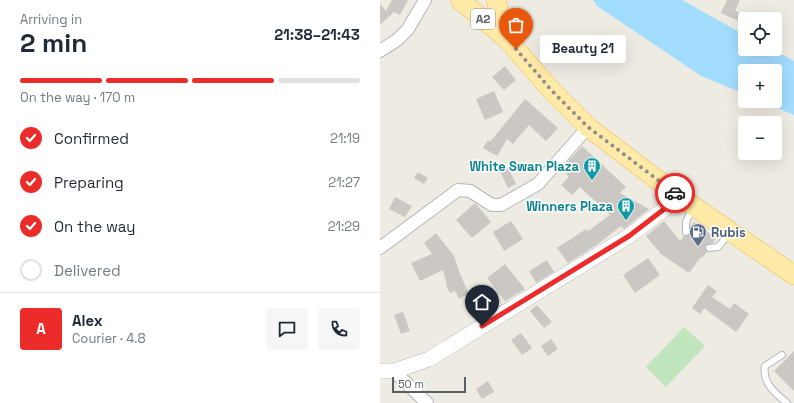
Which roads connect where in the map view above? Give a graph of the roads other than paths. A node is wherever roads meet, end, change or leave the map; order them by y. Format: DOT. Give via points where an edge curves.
graph roads {
  1 [pos="424,0"];
  2 [pos="460,0"];
  3 [pos="496,0"];
  4 [pos="507,39"];
  5 [pos="380,51"];
  6 [pos="588,127"];
  7 [pos="687,201"];
  8 [pos="731,231"];
  9 [pos="686,232"];
  10 [pos="380,248"];
  11 [pos="709,248"];
  12 [pos="794,275"];
  13 [pos="782,355"];
  14 [pos="387,371"];
  15 [pos="425,403"];
  16 [pos="787,403"];
  1 -- 5 [label="street" via="408,29"];
  2 -- 4 [label="main road, A2"];
  3 -- 4 [label="main road, A2"];
  4 -- 6 [label="main road, A2" via="552,91"];
  6 -- 7 [label="main road, A2"];
  6 -- 10 [label="street" via="538,184 518,197 501,205 492,205 470,191 458,190"];
  7 -- 8 [label="main road, A2"];
  7 -- 9 [label="lane"];
  7 -- 14 [label="street" via="429,359"];
  8 -- 11 [label="lane" via="718,247"];
  8 -- 12 [label="main road, A2"];
  13 -- 16 [label="lane" via="765,366 764,374 767,383"];
  14 -- 15 [label="street"];
}
